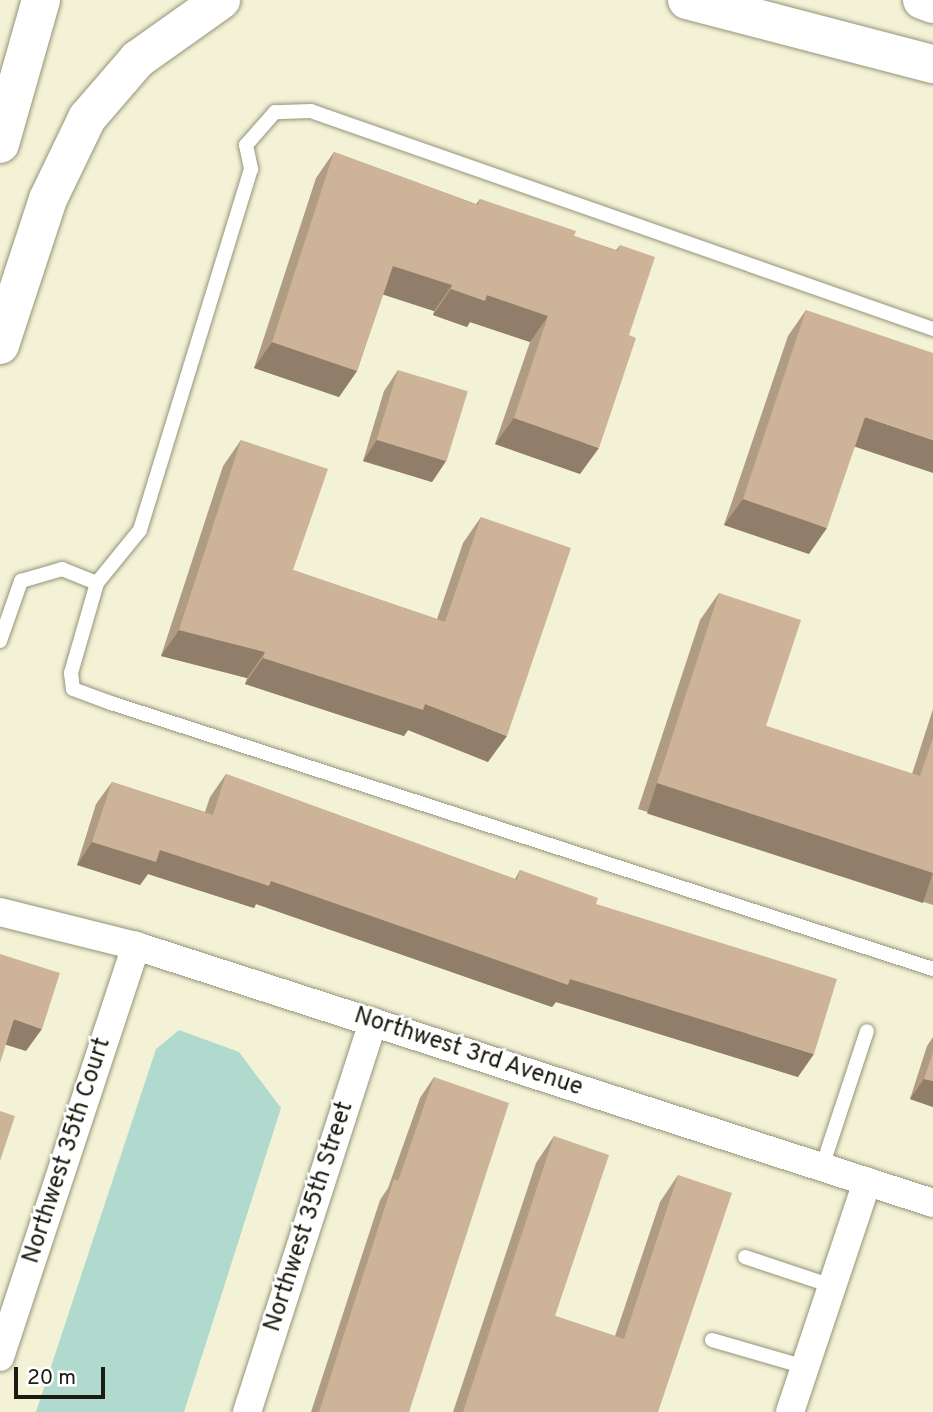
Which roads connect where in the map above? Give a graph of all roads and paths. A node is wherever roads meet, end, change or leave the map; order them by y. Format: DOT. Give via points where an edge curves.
graph roads {
  1 [pos="41,0"];
  2 [pos="221,0"];
  3 [pos="687,0"];
  4 [pos="922,0"];
  5 [pos="933,4"];
  6 [pos="933,65"];
  7 [pos="0,144"];
  8 [pos="933,329"];
  9 [pos="0,345"];
  10 [pos="97,583"];
  11 [pos="0,641"];
  12 [pos="0,912"];
  13 [pos="136,946"];
  14 [pos="933,968"];
  15 [pos="373,1022"];
  16 [pos="867,1031"];
  17 [pos="822,1167"];
  18 [pos="867,1182"];
  19 [pos="933,1203"];
  20 [pos="745,1257"];
  21 [pos="832,1286"];
  22 [pos="712,1339"];
  23 [pos="0,1357"];
  24 [pos="805,1367"];
  25 [pos="247,1412"];
  26 [pos="790,1412"];
  1 -- 7 [label="main road"];
  2 -- 9 [label="main road" via="138,59 87,118 48,199"];
  3 -- 6 [label="main road"];
  4 -- 5 [label="main road"];
  8 -- 10 [label="lane" via="310,111 275,113 246,145 251,169 140,530"];
  10 -- 11 [label="lane" via="62,569 21,581"];
  10 -- 14 [label="lane" via="71,673 73,689"];
  12 -- 13 [label="street, Northwest 3rd Avenue"];
  13 -- 15 [label="street, Northwest 3rd Avenue"];
  13 -- 23 [label="street, Northwest 35th Court"];
  15 -- 17 [label="street, Northwest 3rd Avenue"];
  15 -- 25 [label="street, Northwest 35th Street"];
  16 -- 17 [label="lane"];
  17 -- 18 [label="street, Northwest 3rd Avenue"];
  18 -- 19 [label="street, Northwest 3rd Avenue"];
  18 -- 21 [label="street"];
  20 -- 21 [label="lane"];
  21 -- 24 [label="street"];
  22 -- 24 [label="lane"];
  24 -- 26 [label="street"];
}
